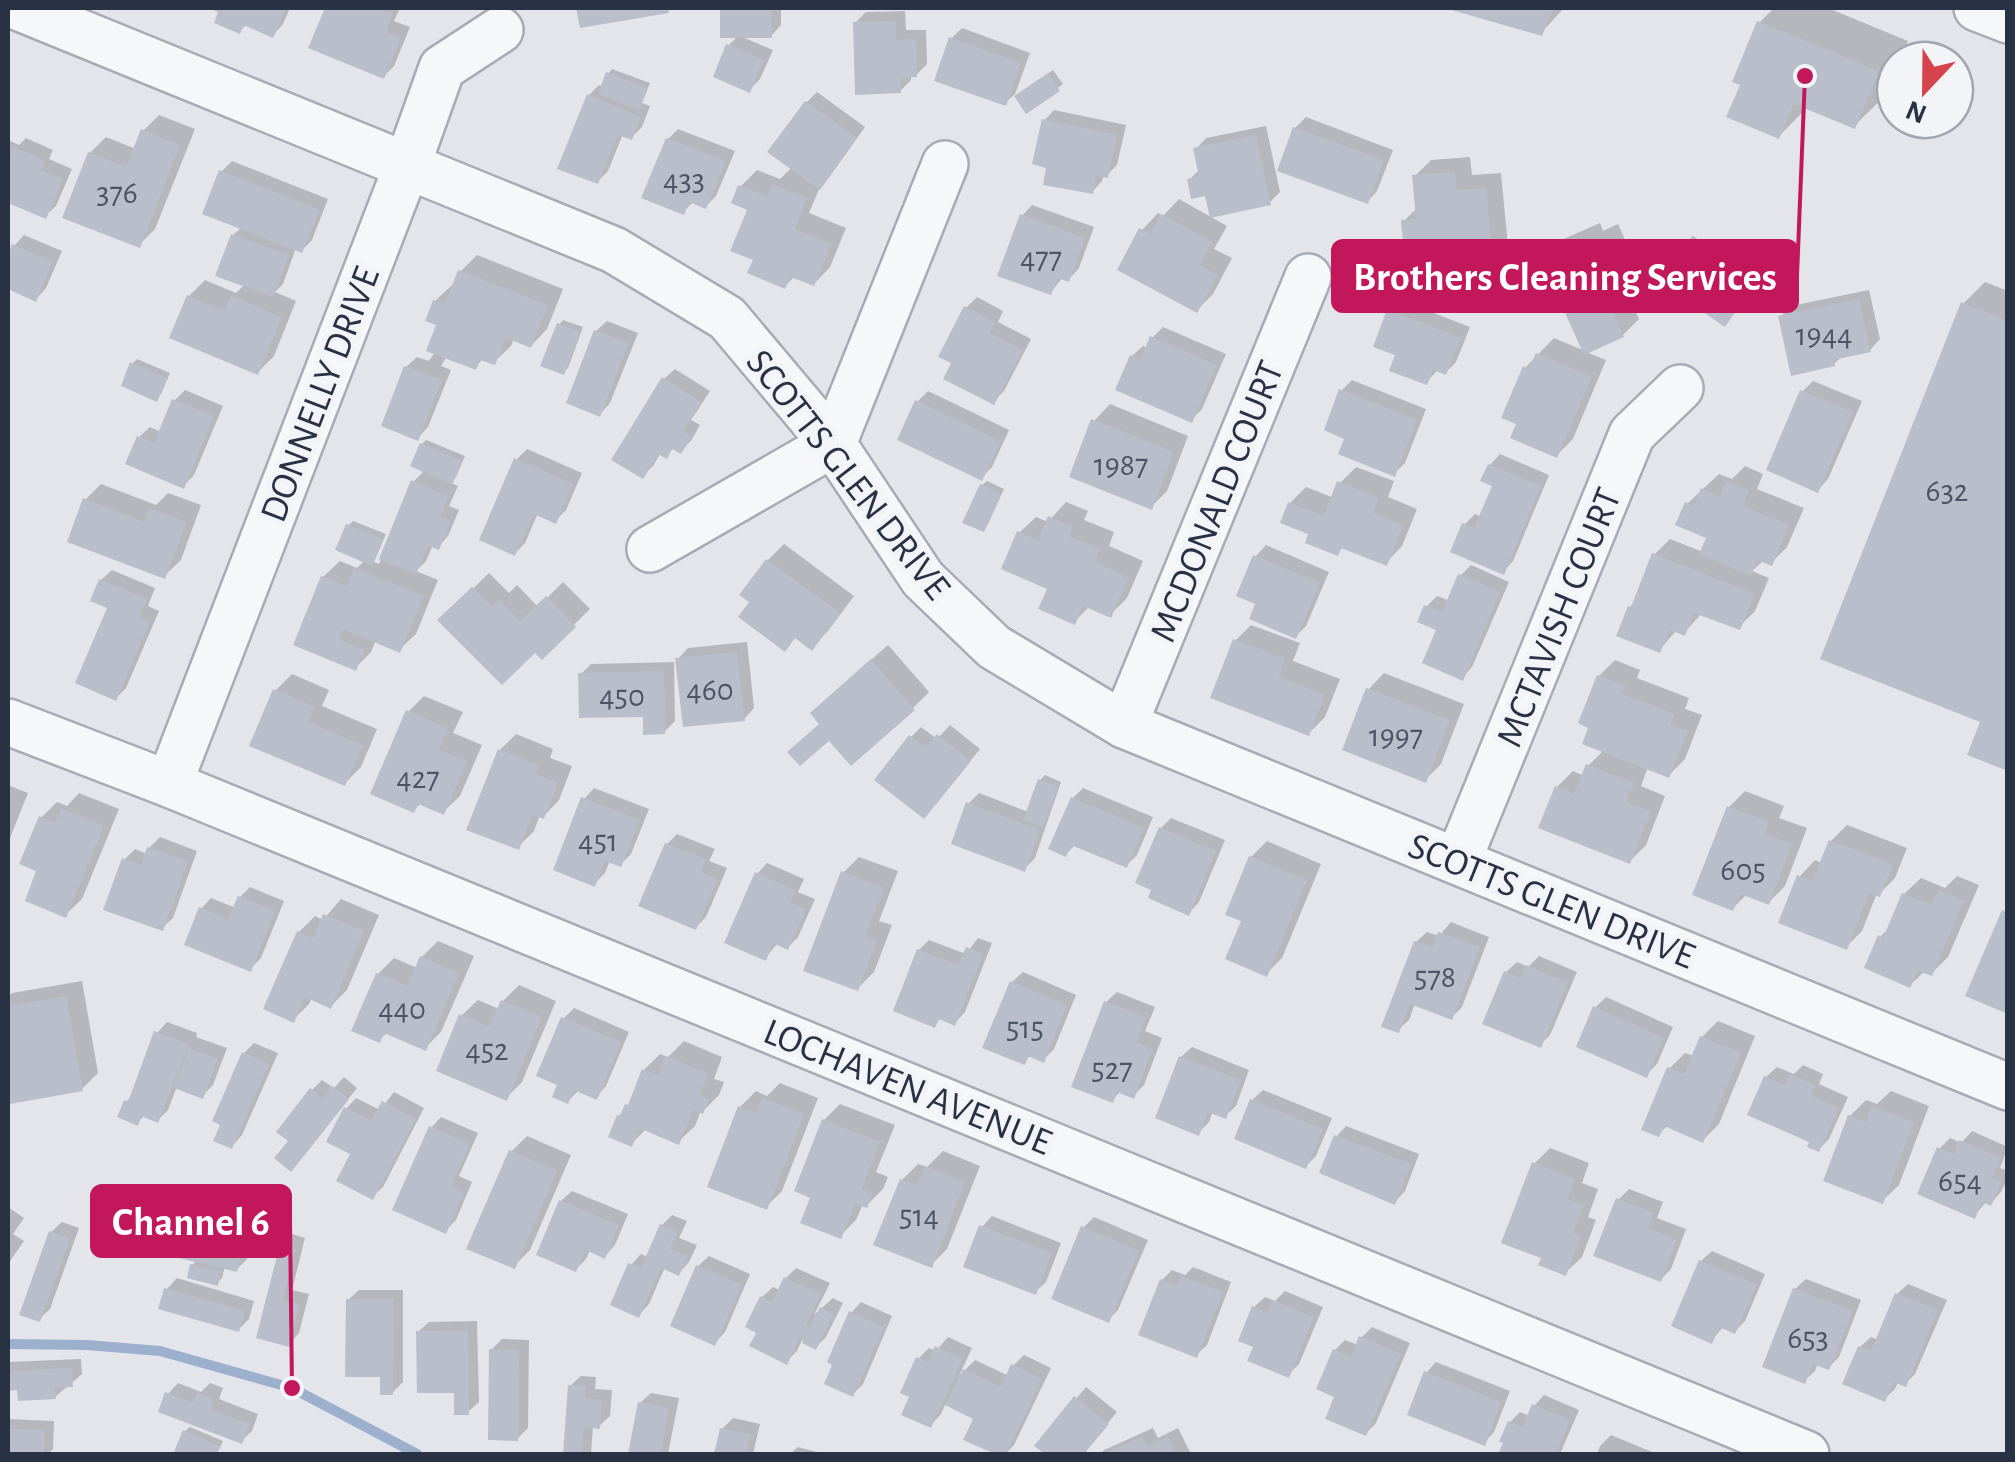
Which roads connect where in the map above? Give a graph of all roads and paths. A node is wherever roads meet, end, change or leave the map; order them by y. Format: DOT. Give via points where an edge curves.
graph roads {
  1 [pos="20,8"];
  2 [pos="1976,8"];
  3 [pos="2008,20"];
  4 [pos="500,30"];
  5 [pos="944,164"];
  6 [pos="407,166"];
  7 [pos="1308,277"];
  8 [pos="1680,388"];
  9 [pos="833,444"];
  10 [pos="650,549"];
  11 [pos="8,722"];
  12 [pos="1124,725"];
  13 [pos="169,784"];
  14 [pos="1458,861"];
  15 [pos="2008,1086"];
  16 [pos="1740,1442"];
  17 [pos="1806,1454"];
  1 -- 6 [label="street, SCOTTS GLEN DRIVE"];
  2 -- 3 [label="street"];
  4 -- 6 [label="street, DONNELLY DRIVE" via="442,68"];
  5 -- 9 [label="street"];
  6 -- 9 [label="street, SCOTTS GLEN DRIVE" via="614,250 727,318"];
  6 -- 13 [label="street, DONNELLY DRIVE"];
  7 -- 12 [label="street, MCDONALD COURT"];
  8 -- 14 [label="street, MCTAVISH COURT" via="1632,434"];
  9 -- 10 [label="street"];
  9 -- 12 [label="street, SCOTTS GLEN DRIVE" via="923,579 994,647"];
  11 -- 13 [label="street, LOCHAVEN AVENUE"];
  12 -- 14 [label="street, SCOTTS GLEN DRIVE"];
  13 -- 16 [label="street, LOCHAVEN AVENUE"];
  14 -- 15 [label="street, SCOTTS GLEN DRIVE"];
  16 -- 17 [label="street, LOCHAVEN AVENUE"];
}
